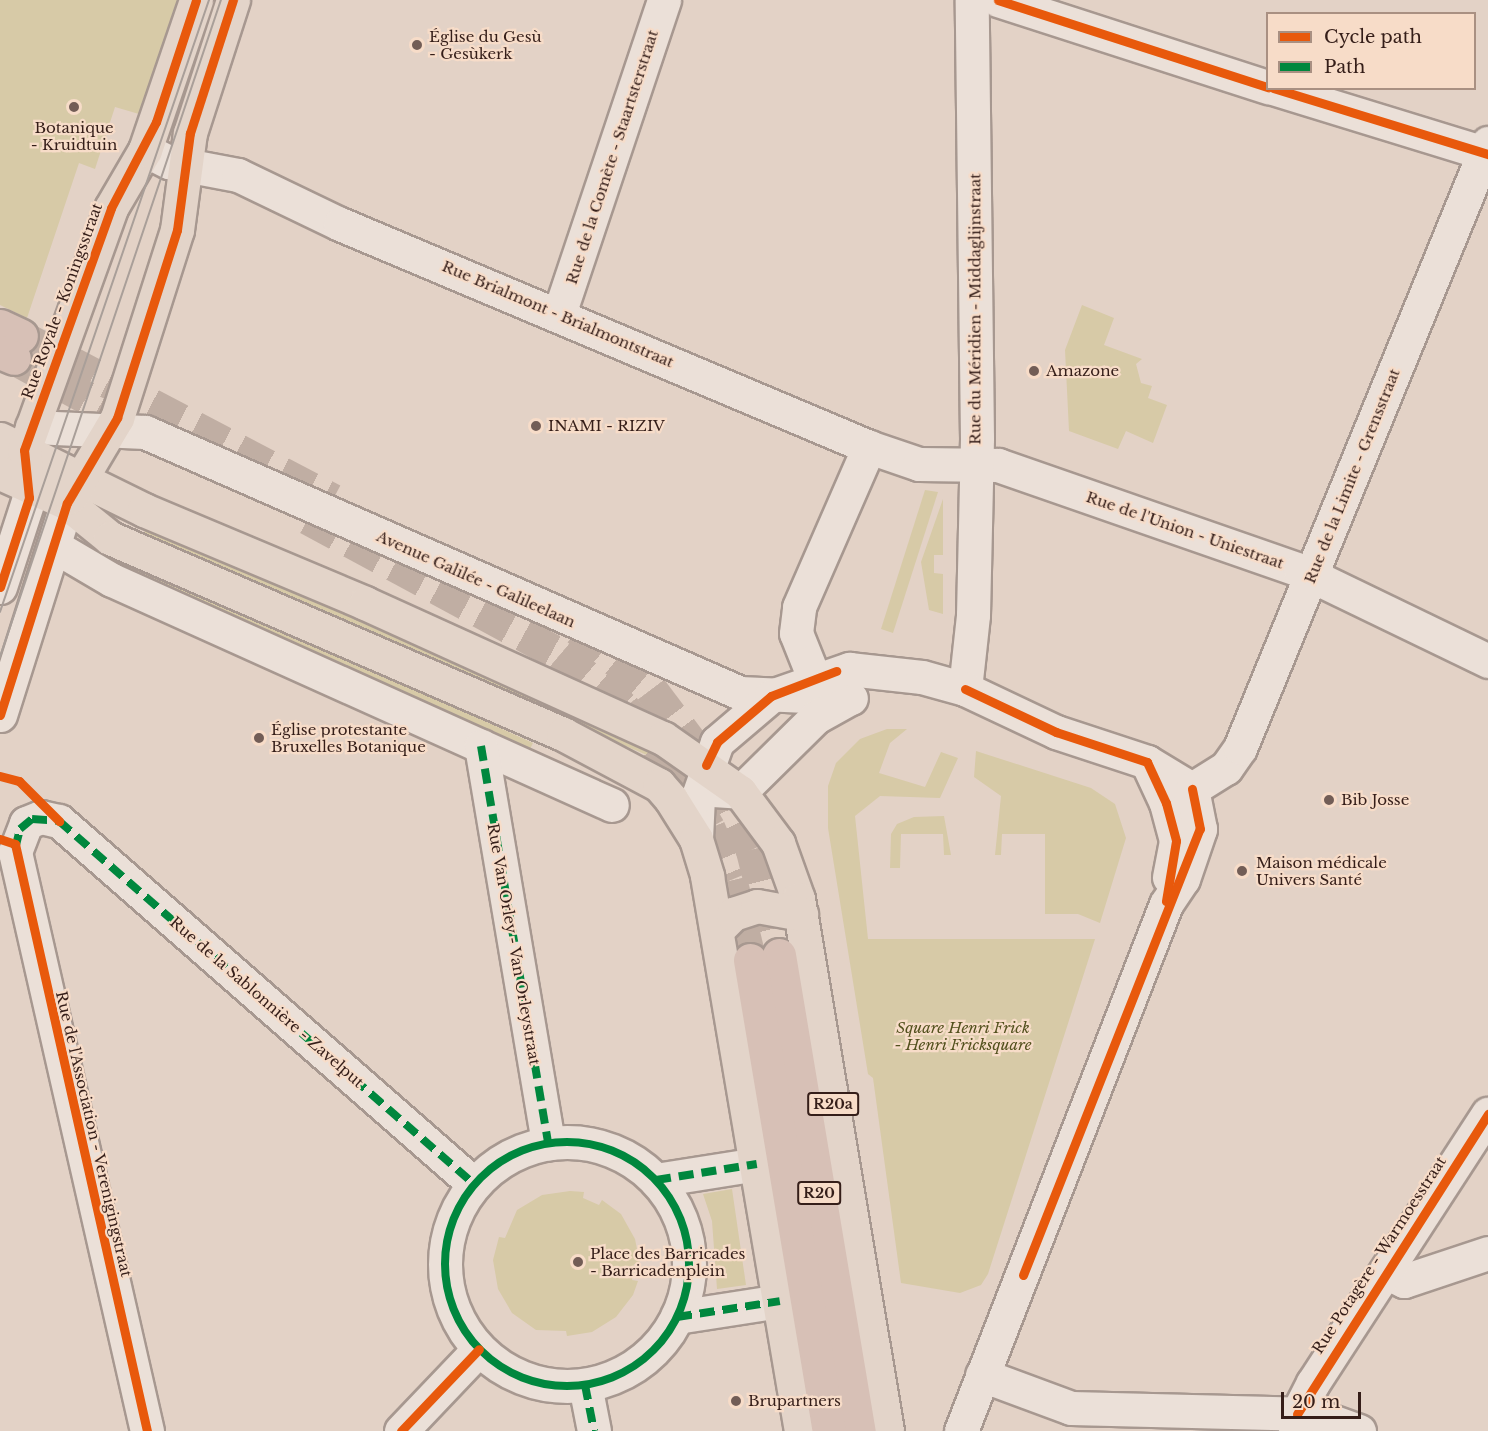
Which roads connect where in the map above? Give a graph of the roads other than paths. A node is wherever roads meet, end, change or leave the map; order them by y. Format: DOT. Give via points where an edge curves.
graph roads {
  1 [pos="196,0"];
  2 [pos="233,0"];
  3 [pos="664,0"];
  4 [pos="972,0"];
  5 [pos="998,0"];
  6 [pos="1266,86"];
  7 [pos="1280,90"];
  8 [pos="145,150"];
  9 [pos="1487,150"];
  10 [pos="185,164"];
  11 [pos="559,314"];
  12 [pos="109,431"];
  13 [pos="19,439"];
  14 [pos="870,447"];
  15 [pos="974,464"];
  16 [pos="14,479"];
  17 [pos="74,490"];
  18 [pos="63,552"];
  19 [pos="1311,576"];
  20 [pos="0,587"];
  21 [pos="1488,661"];
  22 [pos="914,677"];
  23 [pos="814,678"];
  24 [pos="965,689"];
  25 [pos="771,696"];
  26 [pos="851,698"];
  27 [pos="0,715"];
  28 [pos="481,746"];
  29 [pos="1147,762"];
  30 [pos="703,777"];
  31 [pos="659,785"];
  32 [pos="1192,789"];
  33 [pos="740,792"];
  34 [pos="612,805"];
  35 [pos="696,839"];
  36 [pos="7,842"];
  37 [pos="1166,904"];
  38 [pos="801,914"];
  39 [pos="717,930"];
  40 [pos="1488,1114"];
  41 [pos="548,1143"];
  42 [pos="757,1164"];
  43 [pos="656,1180"];
  44 [pos="474,1184"];
  45 [pos="1488,1253"];
  46 [pos="1386,1272"];
  47 [pos="780,1301"];
  48 [pos="677,1317"];
  49 [pos="479,1349"];
  50 [pos="982,1375"];
  51 [pos="585,1384"];
  52 [pos="1296,1422"];
  53 [pos="147,1431"];
  54 [pos="401,1431"];
  55 [pos="594,1431"];
  56 [pos="801,1431"];
  57 [pos="829,1431"];
  58 [pos="859,1431"];
  59 [pos="887,1431"];
  60 [pos="961,1431"];
  61 [pos="1359,1431"];
  1 -- 8 [label="main road, Rue Royale - Koningsstraat"];
  2 -- 10 [label="main road" via="190,133"];
  3 -- 11 [label="street, Rue de la Comète - Staartsterstraat"];
  4 -- 15 [label="street, Rue du Méridien - Middaglijnstraat"];
  5 -- 6 [label="street"];
  7 -- 9 [label="street"];
  8 -- 10 [label="street, Rue Brialmont - Brialmontstraat"];
  8 -- 13 [label="main road, Rue Royale - Koningsstraat" via="111,208"];
  9 -- 19 [label="street, Rue de la Limite - Grensstraat"];
  10 -- 11 [label="street, Rue Brialmont - Brialmontstraat" via="238,175"];
  10 -- 12 [label="main road" via="177,230"];
  11 -- 14 [label="street, Rue Brialmont - Brialmontstraat"];
  12 -- 13 [label="street"];
  12 -- 17 [label="main road"];
  12 -- 25 [label="street, Avenue Galilée - Galileelaan" via="146,432 693,675 740,693"];
  13 -- 16 [label="main road, Rue Royale - Koningsstraat"];
  13 -- 17 [label="main road"];
  14 -- 15 [label="street, Rue Brialmont - Brialmontstraat" via="919,464"];
  14 -- 23 [label="street" via="799,607 796,633"];
  15 -- 19 [label="street, Rue de l'Union - Uniestraat" via="998,465"];
  15 -- 24 [label="street, Rue du Méridien - Middaglijnstraat" via="973,615"];
  16 -- 17 [label="main road"];
  16 -- 20 [label="street, Rue Royale - Koningsstraat" via="29,498"];
  17 -- 18 [label="street"];
  17 -- 30 [label="main road" via="135,506 643,729"];
  17 -- 31 [label="main road" via="110,538 536,722"];
  18 -- 27 [label="street"];
  18 -- 28 [label="street"];
  19 -- 21 [label="street, Rue de l'Union - Uniestraat"];
  19 -- 32 [label="street, Rue de la Limite - Grensstraat" via="1240,748 1226,768"];
  22 -- 23 [label="street" via="862,668"];
  22 -- 24 [label="street"];
  22 -- 26 [label="street"];
  23 -- 25 [label="street"];
  24 -- 29 [label="street" via="1056,732"];
  25 -- 26 [label="street, Avenue Galilée - Galileelaan"];
  25 -- 30 [label="street" via="717,742"];
  26 -- 33 [label="street" via="816,717"];
  28 -- 34 [label="street"];
  28 -- 41 [label="street, Rue Van Orley - Van Orleystraat"];
  29 -- 32 [label="street"];
  29 -- 37 [label="street" via="1166,803 1176,841"];
  30 -- 31 [label="street"];
  30 -- 33 [label="main road, R20a"];
  30 -- 35 [label="street"];
  31 -- 35 [label="main road"];
  32 -- 37 [label="street" via="1200,829 1183,879"];
  33 -- 38 [label="main road, R20a" via="778,843"];
  35 -- 39 [label="main road"];
  36 -- 44 [label="street, Rue de la Sablonnière - Zavelput" via="33,819 59,821"];
  36 -- 53 [label="street, Rue de l'Association - Verenigingstraat"];
  37 -- 50 [label="street"];
  38 -- 39 [label="main road" via="757,906 733,914"];
  38 -- 59 [label="main road, R20a"];
  39 -- 42 [label="main road"];
  40 -- 46 [label="street, Rue Potagère - Warmoesstraat"];
  41 -- 43 [label="street" via="602,1146"];
  41 -- 44 [label="street" via="507,1157"];
  42 -- 43 [label="street"];
  42 -- 47 [label="main road"];
  43 -- 48 [label="street" via="677,1210 688,1245 688,1282"];
  44 -- 49 [label="street" via="451,1223 444,1268 458,1320"];
  45 -- 46 [label="street" via="1404,1281"];
  46 -- 52 [label="street, Rue Potagère - Warmoesstraat"];
  47 -- 48 [label="street"];
  47 -- 56 [label="main road"];
  48 -- 51 [label="street" via="638,1363"];
  49 -- 51 [label="street" via="522,1378"];
  49 -- 54 [label="street"];
  50 -- 52 [label="street" via="1071,1408"];
  50 -- 60 [label="street"];
  51 -- 55 [label="street"];
  52 -- 61 [label="street"];
  57 -- 58 [label="highway, R20" via="765,957"];
}
